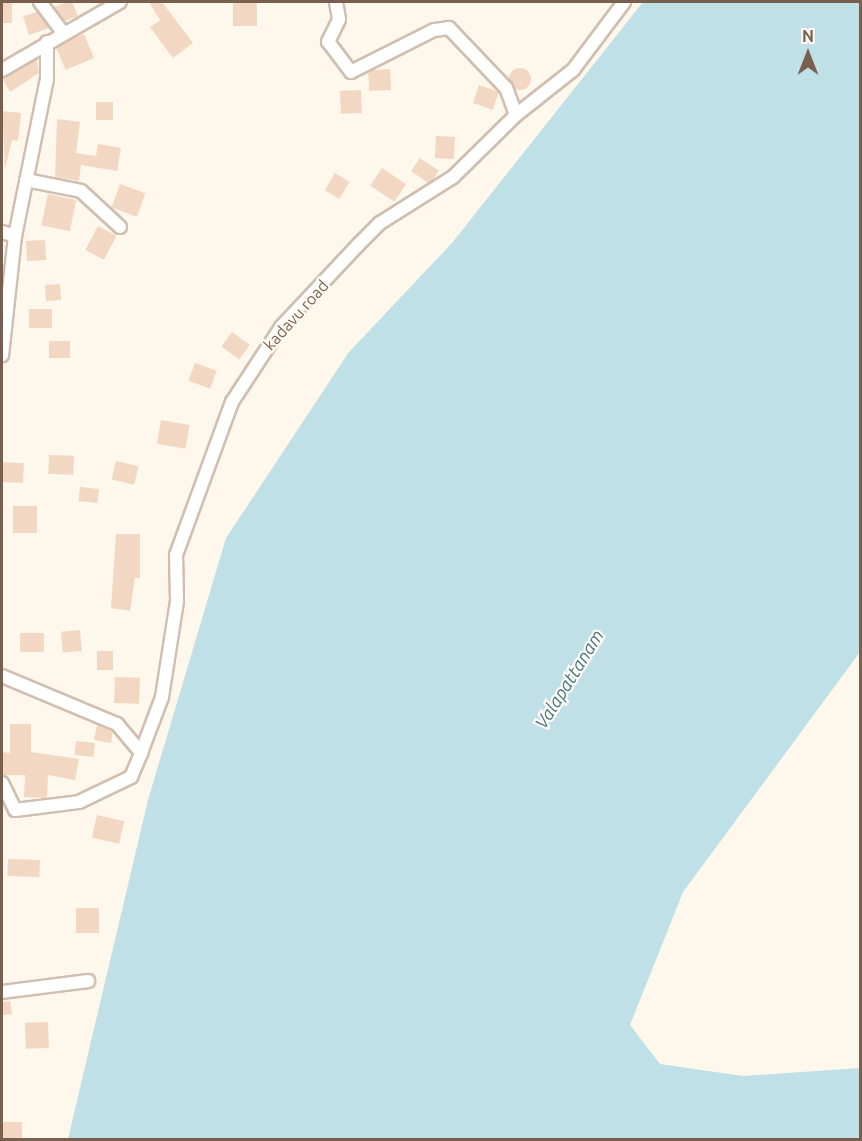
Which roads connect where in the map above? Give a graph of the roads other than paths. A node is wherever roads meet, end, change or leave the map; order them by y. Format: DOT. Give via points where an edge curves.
graph roads {
  1 [pos="40,2"];
  2 [pos="120,2"];
  3 [pos="336,2"];
  4 [pos="624,2"];
  5 [pos="63,32"];
  6 [pos="47,42"];
  7 [pos="2,70"];
  8 [pos="516,115"];
  9 [pos="26,180"];
  10 [pos="120,227"];
  11 [pos="2,232"];
  12 [pos="15,236"];
  13 [pos="2,355"];
  14 [pos="2,676"];
  15 [pos="141,753"];
  16 [pos="2,783"];
  17 [pos="88,981"];
  18 [pos="2,992"];
  1 -- 5 [label="street"];
  2 -- 5 [label="street"];
  3 -- 8 [label="street" via="339,19 328,42 351,72 434,30 449,28 506,88"];
  4 -- 8 [label="street, kadavu road" via="573,70"];
  5 -- 6 [label="street"];
  6 -- 7 [label="street"];
  6 -- 9 [label="street" via="50,60"];
  8 -- 15 [label="street, kadavu road" via="453,177 380,223 358,245 281,327 232,402 176,555 177,601 162,697"];
  9 -- 10 [label="street" via="81,190"];
  9 -- 12 [label="street"];
  11 -- 12 [label="street"];
  12 -- 13 [label="street"];
  14 -- 15 [label="street" via="117,724"];
  15 -- 16 [label="street, kadavu road" via="131,777 79,802 15,810"];
  17 -- 18 [label="street"];
}
